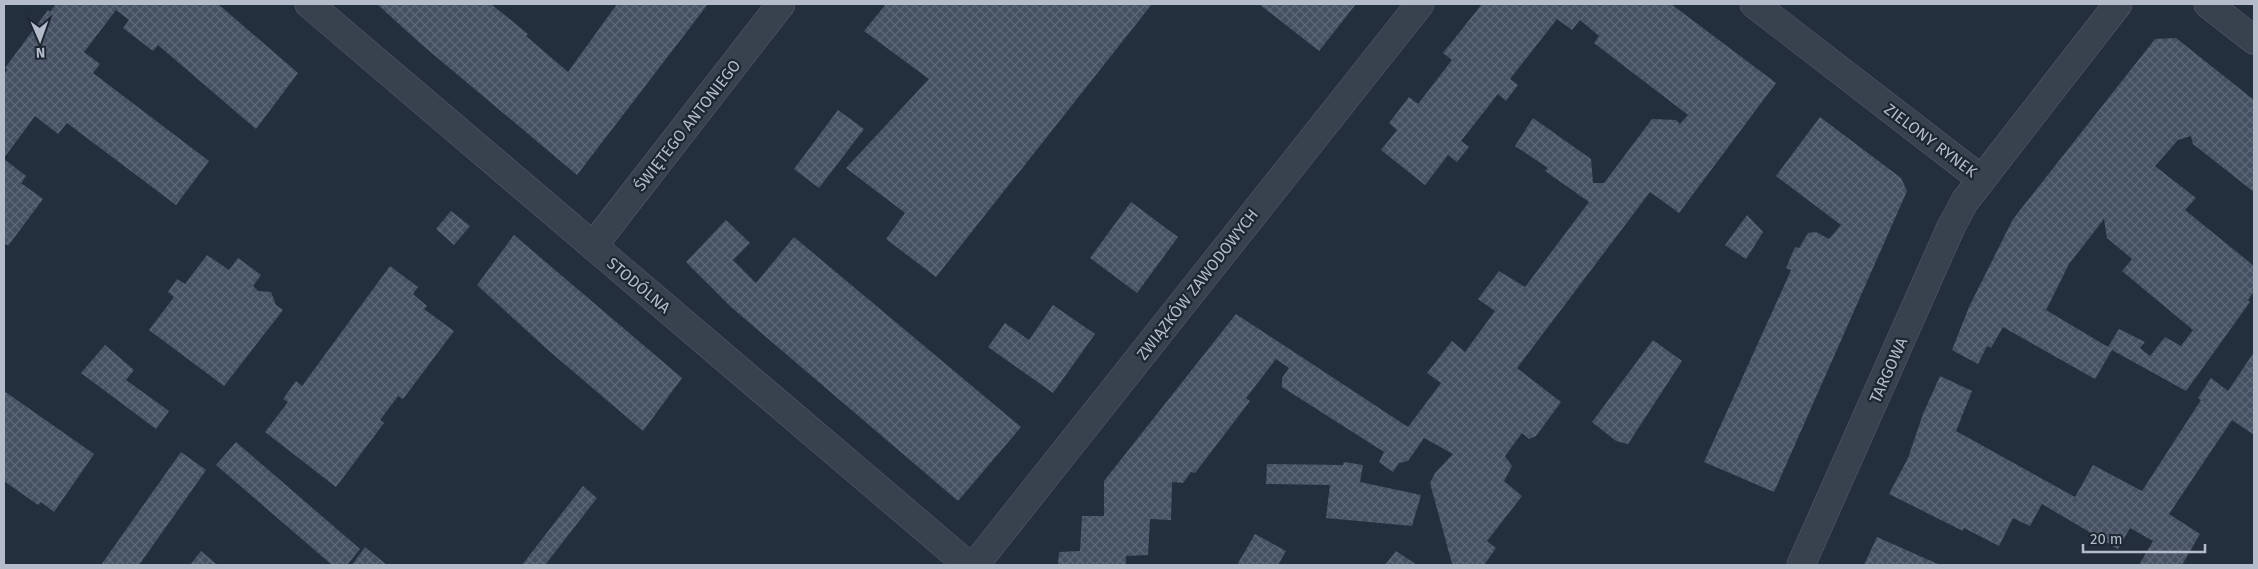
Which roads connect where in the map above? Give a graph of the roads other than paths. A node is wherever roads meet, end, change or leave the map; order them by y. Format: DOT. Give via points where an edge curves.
graph roads {
  1 [pos="309,4"];
  2 [pos="781,4"];
  3 [pos="1420,4"];
  4 [pos="1754,4"];
  5 [pos="2118,4"];
  6 [pos="2208,4"];
  7 [pos="2254,40"];
  8 [pos="1981,179"];
  9 [pos="593,246"];
  10 [pos="968,565"];
  11 [pos="975,565"];
  12 [pos="1801,565"];
  1 -- 9 [label="street, STODÓLNA"];
  2 -- 9 [label="street, ŚWIĘTEGO ANTONIEGO"];
  3 -- 11 [label="street, ZWIĄZKÓW ZAWODOWYCH"];
  4 -- 8 [label="street, ZIELONY RYNEK"];
  5 -- 8 [label="street, ZIELONY RYNEK"];
  6 -- 7 [label="street"];
  8 -- 12 [label="street, TARGOWA" via="1951,227"];
  9 -- 10 [label="street, STODÓLNA"];
}
